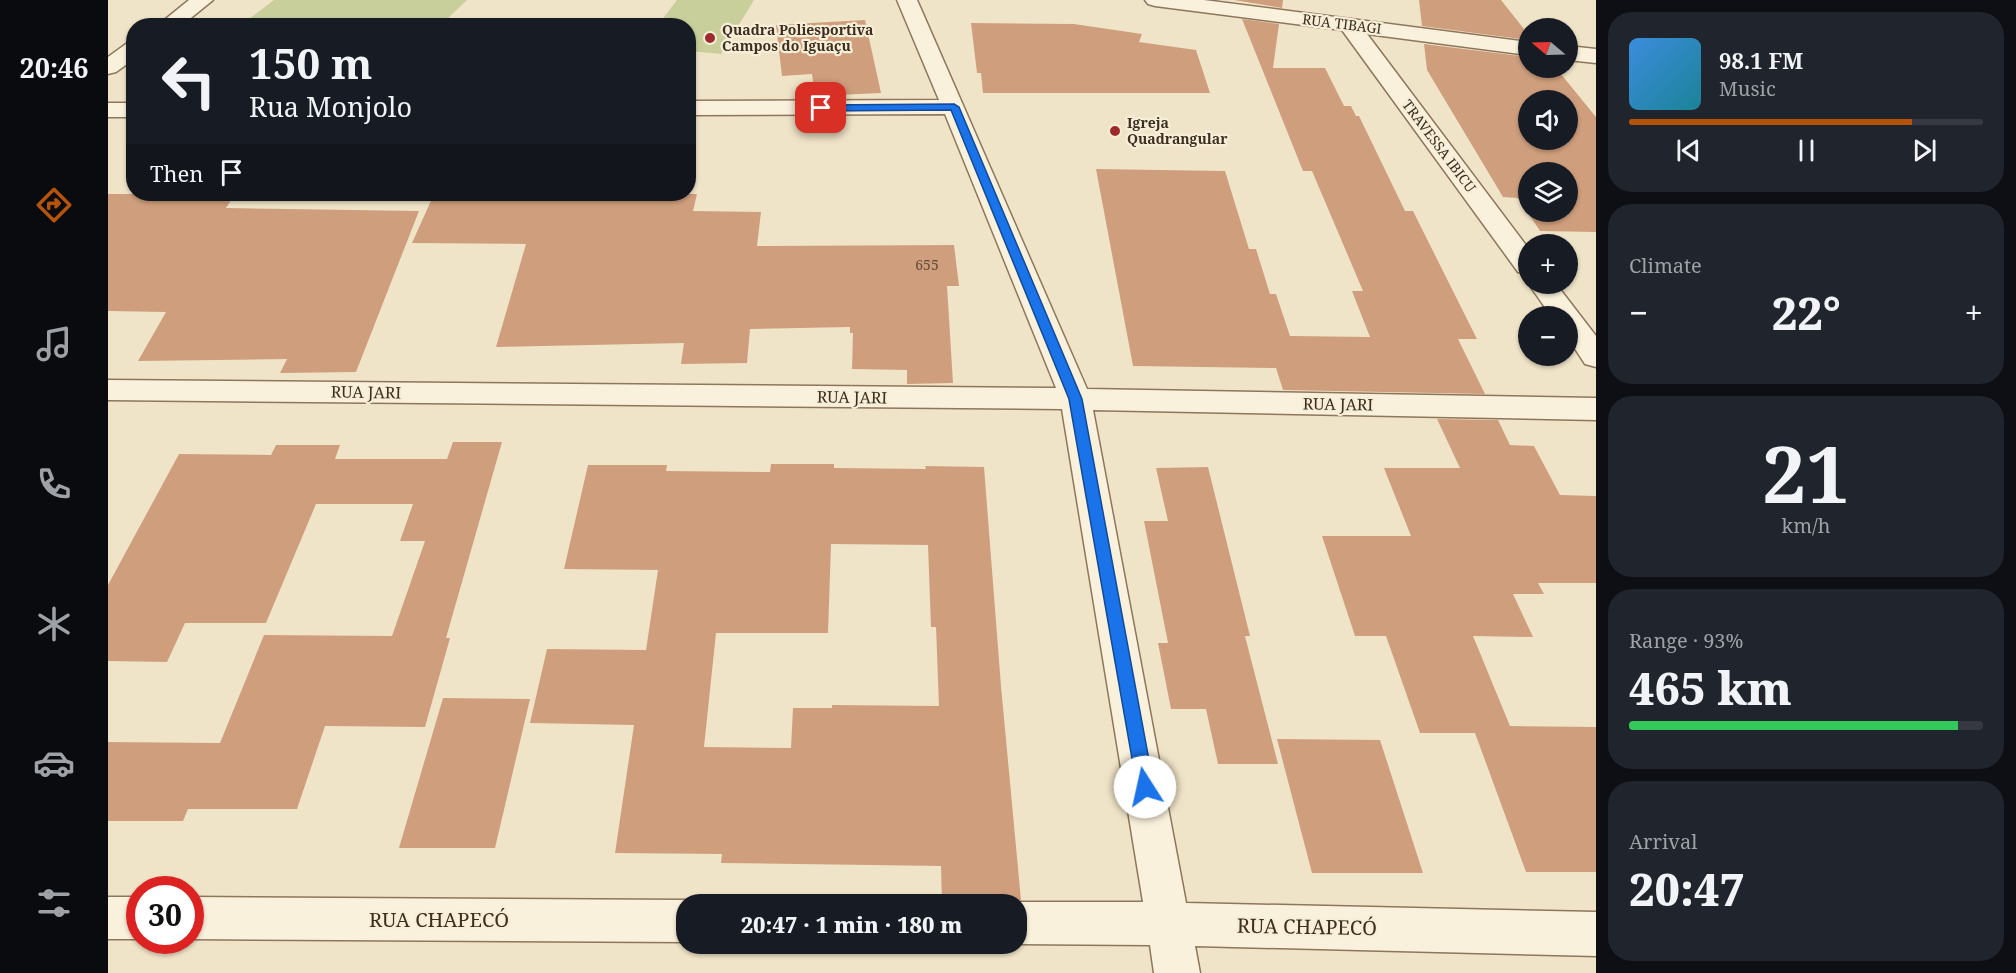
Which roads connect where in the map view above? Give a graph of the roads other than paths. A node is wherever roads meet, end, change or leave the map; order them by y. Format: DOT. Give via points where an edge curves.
graph roads {
  1 [pos="203,0"];
  2 [pos="907,0"];
  3 [pos="1155,0"];
  4 [pos="178,18"];
  5 [pos="1349,25"];
  6 [pos="1518,47"];
  7 [pos="1578,54"];
  8 [pos="126,55"];
  9 [pos="1596,56"];
  10 [pos="108,68"];
  11 [pos="954,107"];
  12 [pos="696,108"];
  13 [pos="108,110"];
  14 [pos="126,110"];
  15 [pos="1518,253"];
  16 [pos="1550,294"];
  17 [pos="1559,306"];
  18 [pos="1578,332"];
  19 [pos="1596,357"];
  20 [pos="108,390"];
  21 [pos="1076,399"];
  22 [pos="1596,409"];
  23 [pos="108,918"];
  24 [pos="126,918"];
  25 [pos="204,918"];
  26 [pos="676,921"];
  27 [pos="1027,923"];
  28 [pos="1170,924"];
  29 [pos="1596,934"];
  30 [pos="1177,973"];
  1 -- 4 [label="street"];
  2 -- 11 [label="street"];
  3 -- 5 [label="street, RUA TIBAGI"];
  5 -- 6 [label="street, RUA TIBAGI"];
  5 -- 15 [label="street, TRAVESSA IBICU"];
  7 -- 9 [label="street"];
  8 -- 10 [label="street"];
  11 -- 12 [label="street"];
  11 -- 21 [label="street"];
  13 -- 14 [label="street"];
  16 -- 17 [label="street"];
  18 -- 19 [label="street"];
  20 -- 21 [label="street, RUA JARI"];
  21 -- 22 [label="street, RUA JARI"];
  21 -- 28 [label="street"];
  23 -- 24 [label="street"];
  25 -- 26 [label="street, RUA CHAPECÓ"];
  27 -- 28 [label="street, RUA CHAPECÓ"];
  28 -- 29 [label="street, RUA CHAPECÓ"];
  28 -- 30 [label="street"];
}
